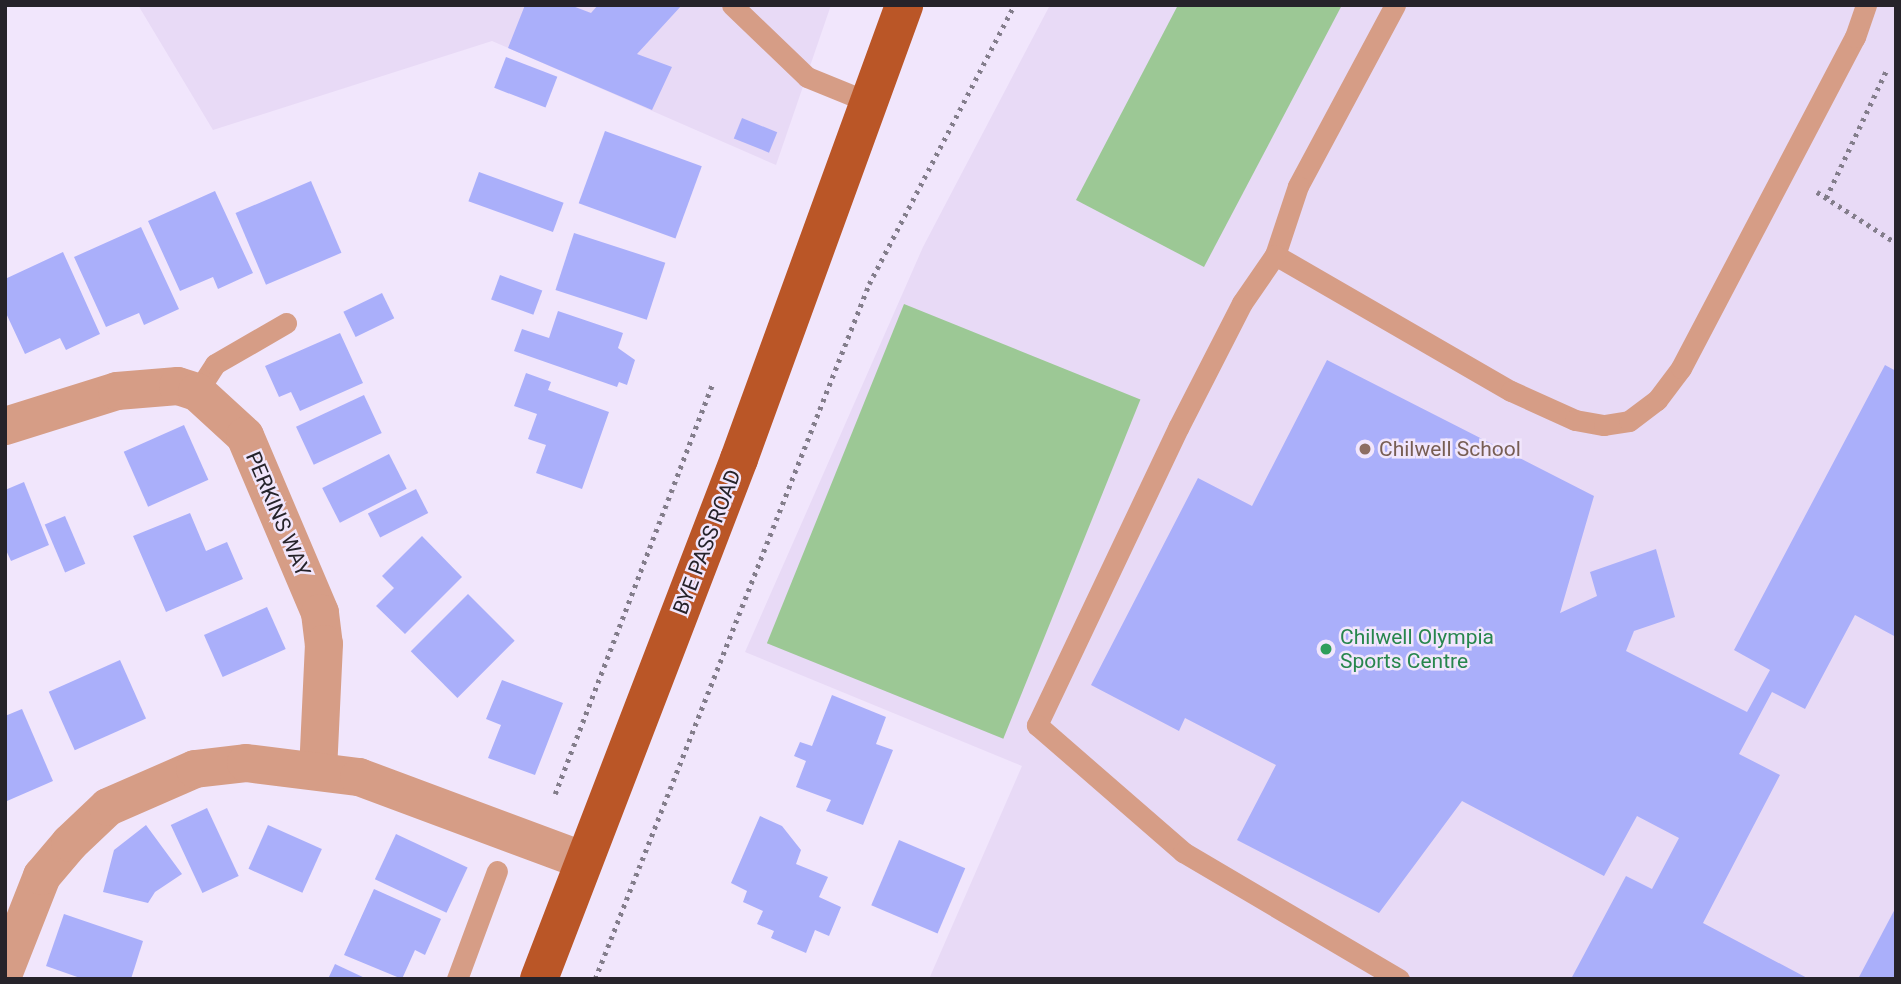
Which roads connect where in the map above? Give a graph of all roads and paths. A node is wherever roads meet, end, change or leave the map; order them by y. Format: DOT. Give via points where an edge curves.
graph roads {
  1 [pos="732,5"];
  2 [pos="904,5"];
  3 [pos="928,5"];
  4 [pos="1014,5"];
  5 [pos="1395,5"];
  6 [pos="1863,7"];
  7 [pos="1892,57"];
  8 [pos="871,103"];
  9 [pos="1782,169"];
  10 [pos="1826,198"];
  11 [pos="1896,243"];
  12 [pos="1275,255"];
  13 [pos="286,323"];
  14 [pos="197,392"];
  15 [pos="5,426"];
  16 [pos="318,769"];
  17 [pos="582,860"];
  18 [pos="497,871"];
  19 [pos="5,970"];
  20 [pos="457,979"];
  21 [pos="538,979"];
  22 [pos="595,979"];
  23 [pos="1399,979"];
  1 -- 8 [label="lane" via="807,76"];
  2 -- 8 [label="main road, BYE PASS ROAD"];
  3 -- 8 [label="main road, BYE PASS ROAD"];
  4 -- 22 [label="path" via="869,284"];
  5 -- 12 [label="lane" via="1298,186"];
  6 -- 9 [label="lane" via="1855,37"];
  7 -- 10 [label="path"];
  8 -- 17 [label="main road, BYE PASS ROAD" via="739,459"];
  9 -- 10 [label="path"];
  9 -- 12 [label="lane" via="1681,368 1657,400 1629,421 1604,425 1575,420 1511,391"];
  10 -- 11 [label="path"];
  12 -- 23 [label="lane" via="1242,303 1178,428 1037,725 1192,858"];
  13 -- 14 [label="lane" via="215,364"];
  14 -- 15 [label="street" via="178,386 117,391"];
  14 -- 16 [label="street, PERKINS WAY" via="245,436 320,613 324,644"];
  16 -- 17 [label="street" via="394,788"];
  16 -- 19 [label="street" via="246,763 195,769 108,807 42,876"];
  17 -- 21 [label="main road, BYE PASS ROAD"];
  18 -- 20 [label="lane"];
}
